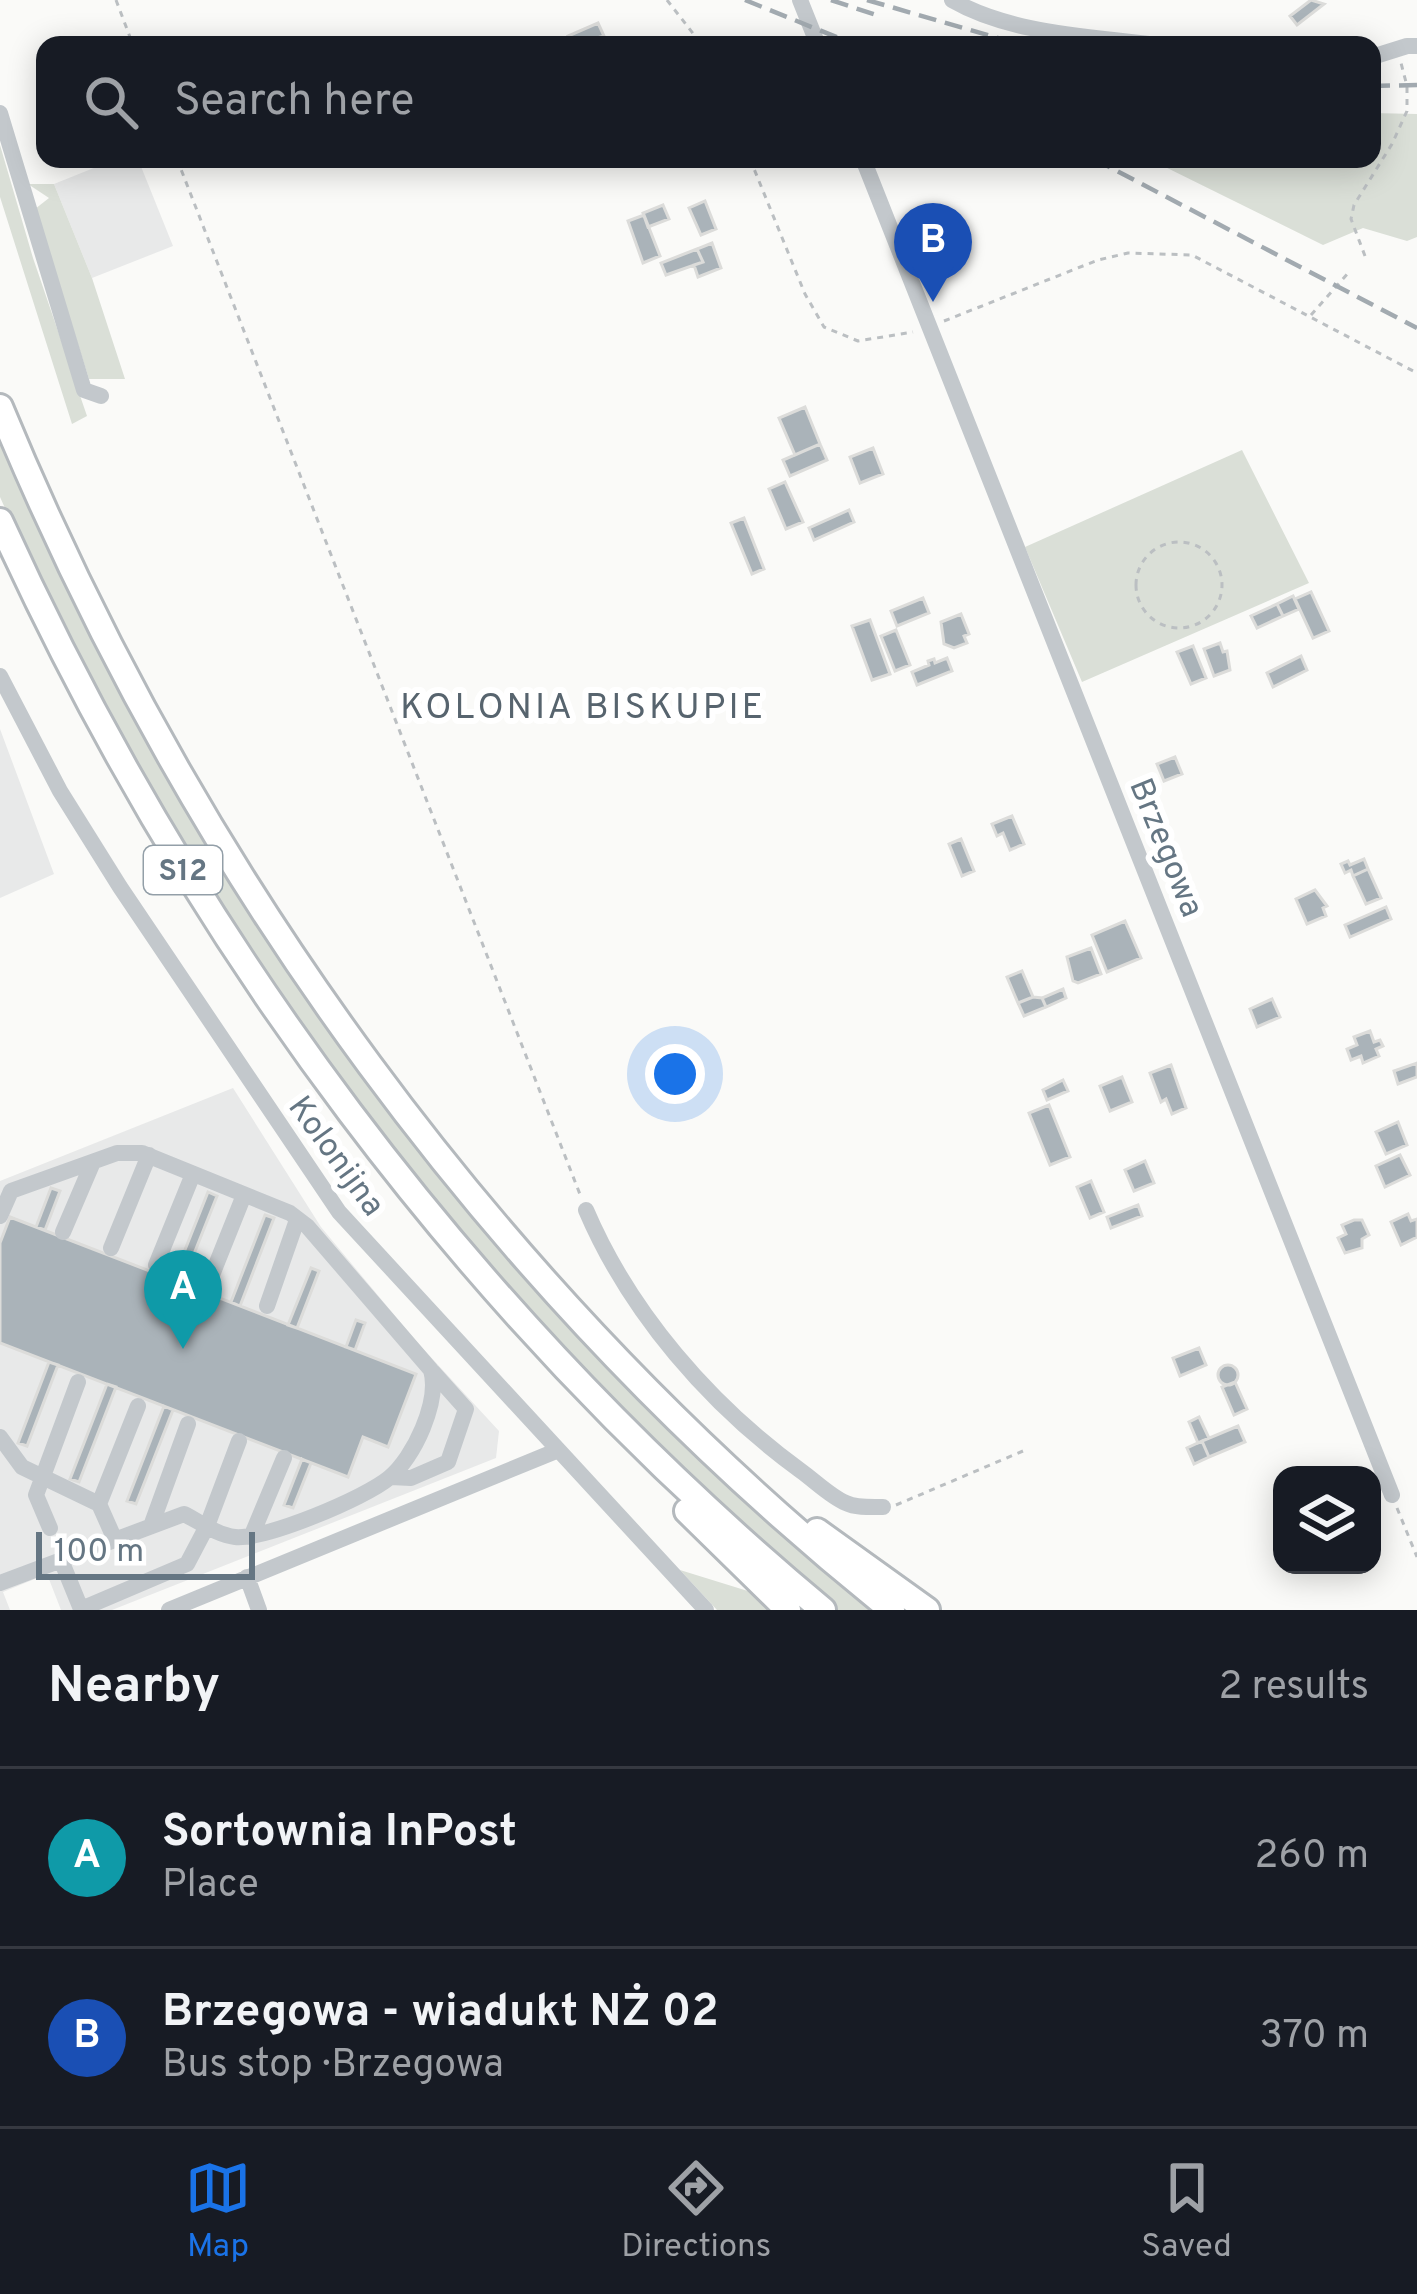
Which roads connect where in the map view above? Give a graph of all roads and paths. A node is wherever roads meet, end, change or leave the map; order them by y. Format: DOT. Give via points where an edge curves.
graph roads {
  1 [pos="116,0"];
  2 [pos="668,0"];
  3 [pos="800,0"];
  4 [pos="952,0"];
  5 [pos="130,36"];
  6 [pos="695,36"];
  7 [pos="814,36"];
  8 [pos="1096,36"];
  9 [pos="1408,48"];
  10 [pos="0,113"];
  11 [pos="1381,162"];
  12 [pos="181,168"];
  13 [pos="755,168"];
  14 [pos="867,168"];
  15 [pos="1377,168"];
  16 [pos="1365,256"];
  17 [pos="1350,272"];
  18 [pos="1310,316"];
  19 [pos="930,327"];
  20 [pos="1417,373"];
  21 [pos="101,396"];
  22 [pos="0,407"];
  23 [pos="0,521"];
  24 [pos="1135,584"];
  25 [pos="0,676"];
  26 [pos="149,1156"];
  27 [pos="92,1162"];
  28 [pos="193,1174"];
  29 [pos="244,1195"];
  30 [pos="586,1210"];
  31 [pos="339,1212"];
  32 [pos="0,1216"];
  33 [pos="297,1220"];
  34 [pos="63,1232"];
  35 [pos="313,1234"];
  36 [pos="111,1248"];
  37 [pos="156,1264"];
  38 [pos="208,1286"];
  39 [pos="267,1306"];
  40 [pos="431,1370"];
  41 [pos="569,1373"];
  42 [pos="78,1382"];
  43 [pos="138,1406"];
  44 [pos="188,1424"];
  45 [pos="0,1437"];
  46 [pos="239,1441"];
  47 [pos="556,1451"];
  48 [pos="1024,1451"];
  49 [pos="284,1458"];
  50 [pos="42,1476"];
  51 [pos="391,1477"];
  52 [pos="748,1486"];
  53 [pos="1392,1495"];
  54 [pos="99,1504"];
  55 [pos="883,1508"];
  56 [pos="151,1526"];
  57 [pos="207,1526"];
  58 [pos="50,1528"];
  59 [pos="251,1537"];
  60 [pos="115,1540"];
  61 [pos="1417,1558"];
  62 [pos="61,1560"];
  63 [pos="247,1577"];
  64 [pos="0,1583"];
  65 [pos="169,1610"];
  66 [pos="260,1610"];
  67 [pos="706,1610"];
  68 [pos="788,1610"];
  69 [pos="824,1610"];
  70 [pos="892,1610"];
  71 [pos="927,1610"];
  1 -- 5 [label="path"];
  2 -- 6 [label="path"];
  3 -- 7 [label="street"];
  4 -- 8 [label="street" via="1010,23"];
  9 -- 11 [label="path" via="1407,111"];
  10 -- 21 [label="street" via="84,390"];
  12 -- 30 [label="path"];
  13 -- 19 [label="path" via="824,327 858,341"];
  14 -- 19 [label="street, Brzegowa"];
  15 -- 16 [label="path" via="1352,219"];
  17 -- 18 [label="path"];
  18 -- 19 [label="path" via="1192,255 1128,254"];
  18 -- 20 [label="path"];
  19 -- 53 [label="street, Brzegowa"];
  22 -- 52 [label="highway, S12" via="132,691 301,971 503,1234"];
  23 -- 41 [label="highway, S12" via="114,752 263,994 410,1192"];
  24 -- 24 [label="path" via="1154,621 1181,628 1207,618 1222,580 1209,554 1184,542 1156,548"];
  25 -- 31 [label="street, Kolonijna" via="111,872"];
  26 -- 27 [label="street" via="117,1153"];
  26 -- 28 [label="street"];
  26 -- 36 [label="street"];
  27 -- 32 [label="street" via="11,1191"];
  27 -- 34 [label="street"];
  28 -- 29 [label="street"];
  28 -- 37 [label="street"];
  29 -- 33 [label="street"];
  29 -- 38 [label="street"];
  30 -- 55 [label="street" via="649,1321 736,1415 848,1505"];
  31 -- 35 [label="street"];
  31 -- 47 [label="street, Kolonijna"];
  33 -- 35 [label="street"];
  33 -- 39 [label="street"];
  35 -- 40 [label="street"];
  40 -- 51 [label="street" via="435,1384 418,1432"];
  40 -- 51 [label="street" via="463,1402 466,1416 448,1462 411,1478"];
  41 -- 68 [label="highway" via="670,1493"];
  41 -- 69 [label="highway, S12"];
  42 -- 50 [label="street"];
  43 -- 54 [label="street"];
  44 -- 56 [label="street"];
  45 -- 50 [label="street" via="11,1457"];
  46 -- 57 [label="street"];
  47 -- 63 [label="street"];
  47 -- 67 [label="street, Kolonijna"];
  48 -- 55 [label="path"];
  49 -- 59 [label="street"];
  50 -- 54 [label="street"];
  50 -- 58 [label="street" via="36,1496"];
  51 -- 59 [label="street"];
  52 -- 70 [label="highway, S12"];
  52 -- 71 [label="highway"];
  53 -- 61 [label="path"];
  54 -- 60 [label="street"];
  56 -- 57 [label="street" via="184,1514"];
  56 -- 60 [label="street"];
  57 -- 59 [label="street"];
  57 -- 62 [label="street" via="187,1564 81,1609"];
  60 -- 62 [label="street"];
  62 -- 64 [label="street"];
  63 -- 65 [label="street"];
  63 -- 66 [label="street"];
}
